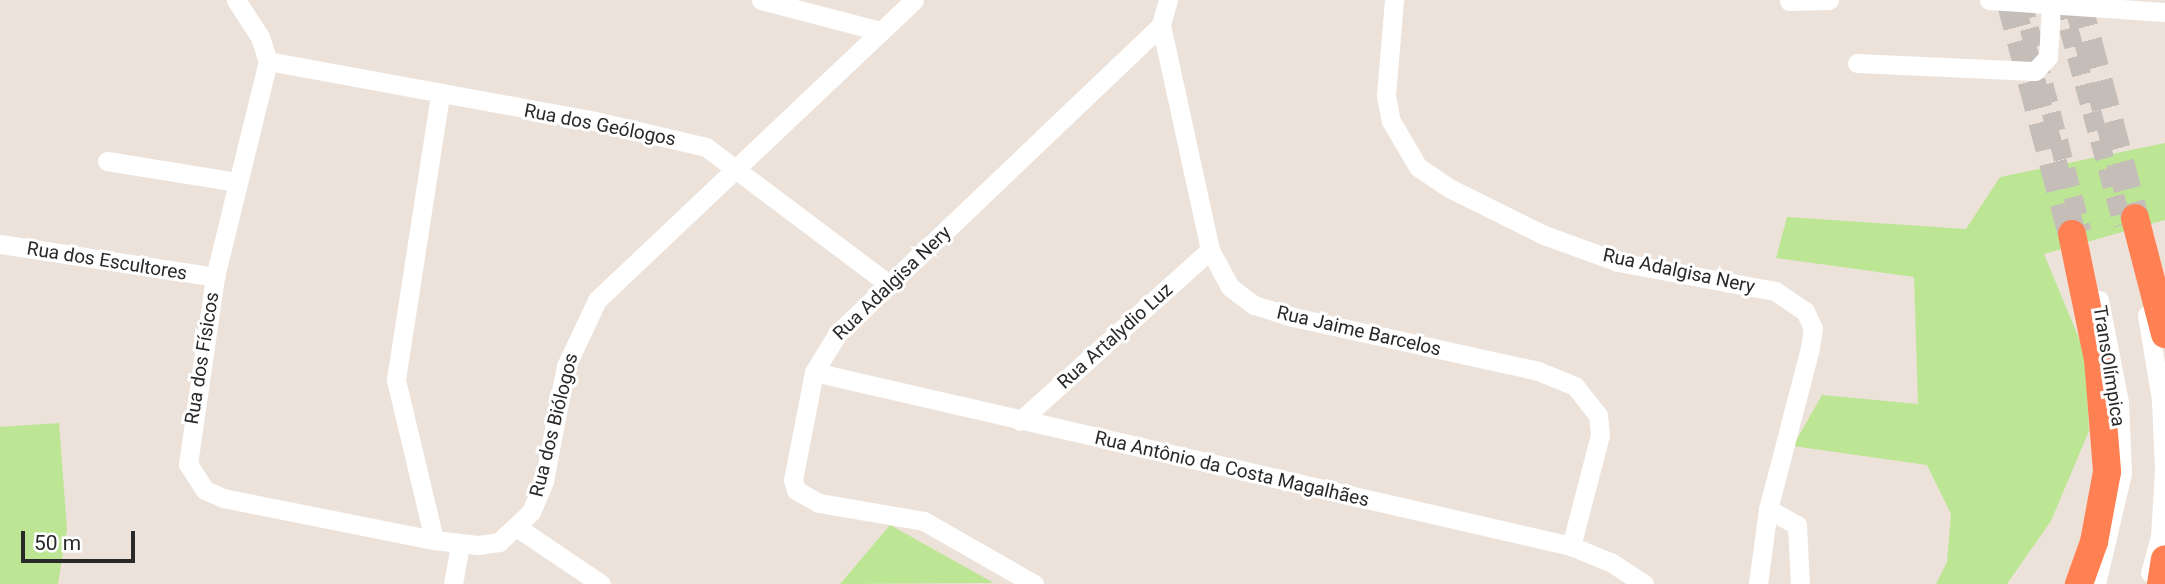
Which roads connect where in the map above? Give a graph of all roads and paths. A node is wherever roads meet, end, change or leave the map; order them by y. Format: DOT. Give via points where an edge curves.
graph roads {
  1 [pos="236,0"];
  2 [pos="761,0"];
  3 [pos="914,0"];
  4 [pos="1168,0"];
  5 [pos="1394,0"];
  6 [pos="1829,0"];
  7 [pos="1989,0"];
  8 [pos="1789,1"];
  9 [pos="2051,6"];
  10 [pos="2165,12"];
  11 [pos="1161,25"];
  12 [pos="880,31"];
  13 [pos="268,61"];
  14 [pos="1857,63"];
  15 [pos="440,95"];
  16 [pos="107,162"];
  17 [pos="739,168"];
  18 [pos="236,182"];
  19 [pos="2129,221"];
  20 [pos="2077,232"];
  21 [pos="0,244"];
  22 [pos="1210,250"];
  23 [pos="215,277"];
  24 [pos="890,285"];
  25 [pos="2165,334"];
  26 [pos="814,372"];
  27 [pos="1020,421"];
  28 [pos="1768,509"];
  29 [pos="518,528"];
  30 [pos="434,540"];
  31 [pos="460,545"];
  32 [pos="1571,546"];
  33 [pos="2165,559"];
  34 [pos="453,584"];
  35 [pos="601,584"];
  36 [pos="1034,584"];
  37 [pos="1644,584"];
  38 [pos="1758,584"];
  39 [pos="1800,584"];
  40 [pos="2079,584"];
  41 [pos="2096,584"];
  42 [pos="2148,584"];
  43 [pos="2161,584"];
  1 -- 13 [label="street" via="260,37"];
  2 -- 12 [label="street"];
  3 -- 12 [label="street, Rua dos Biólogos"];
  4 -- 11 [label="street, Rua Jaime Barcelos"];
  5 -- 28 [label="street, Rua Adalgisa Nery" via="1386,96 1391,121 1418,167 1544,235 1618,262 1775,290 1805,311 1813,328 1810,348"];
  6 -- 8 [label="street"];
  7 -- 9 [label="street"];
  9 -- 10 [label="street"];
  9 -- 14 [label="street" via="2048,57 2035,71"];
  11 -- 22 [label="street, Rua Jaime Barcelos"];
  11 -- 24 [label="street, Rua Adalgisa Nery"];
  12 -- 17 [label="street, Rua dos Biólogos"];
  13 -- 15 [label="street, Rua dos Geólogos"];
  13 -- 18 [label="street, Rua dos Físicos"];
  15 -- 17 [label="street, Rua dos Geólogos" via="692,143"];
  15 -- 30 [label="street" via="396,380"];
  16 -- 18 [label="street"];
  17 -- 24 [label="street, Rua dos Geólogos"];
  17 -- 29 [label="street, Rua dos Biólogos" via="597,300 566,366 544,481 531,513"];
  18 -- 23 [label="street, Rua dos Físicos"];
  19 -- 25 [label="highway"];
  19 -- 42 [label="street" via="2161,400 2164,471 2160,536"];
  20 -- 40 [label="highway, TransOlímpica" via="2098,359 2107,461 2094,542"];
  20 -- 41 [label="street, TransOlímpica" via="2119,402 2122,473"];
  21 -- 23 [label="street, Rua dos Escultores"];
  22 -- 27 [label="street, Rua Artalydio Luz"];
  22 -- 32 [label="street, Rua Jaime Barcelos" via="1230,288 1254,305 1538,371 1575,386 1598,415 1600,435"];
  23 -- 30 [label="street, Rua dos Físicos" via="191,424 188,464 194,479 223,498"];
  24 -- 26 [label="street, Rua Adalgisa Nery" via="838,333"];
  26 -- 27 [label="street, Rua Antônio da Costa Magalhães"];
  26 -- 36 [label="street, Rua Adalgisa Nery" via="793,480 796,490 819,503 924,521"];
  27 -- 32 [label="street, Rua Antônio da Costa Magalhães"];
  28 -- 38 [label="street, Rua Adalgisa Nery"];
  28 -- 39 [label="street" via="1797,525"];
  29 -- 31 [label="street" via="499,542"];
  29 -- 35 [label="street"];
  30 -- 31 [label="street"];
  31 -- 34 [label="street"];
  32 -- 37 [label="street, Rua Antônio da Costa Magalhães" via="1612,563"];
  33 -- 43 [label="highway"];
}
